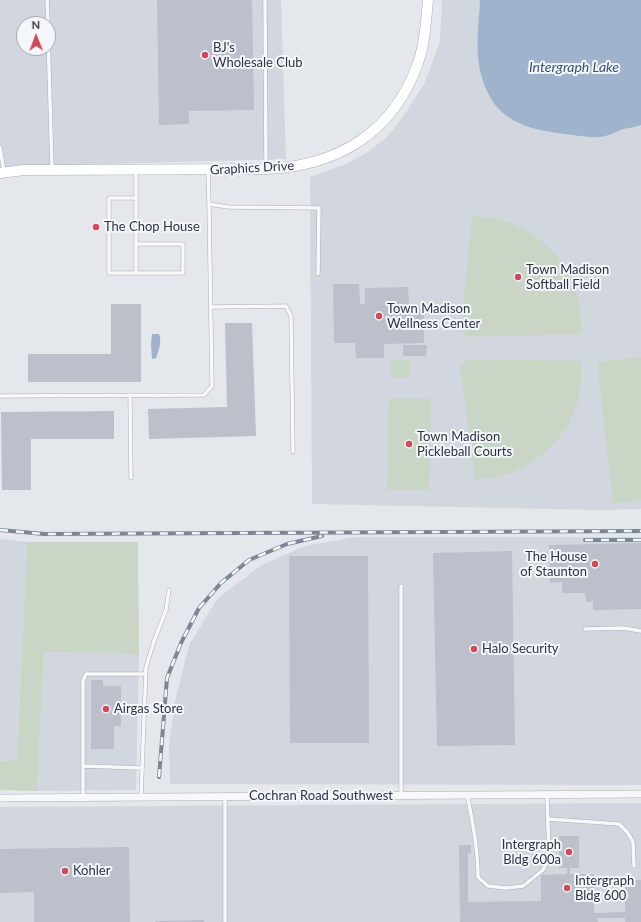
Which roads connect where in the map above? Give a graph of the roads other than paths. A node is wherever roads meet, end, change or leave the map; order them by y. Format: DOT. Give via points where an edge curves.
graph roads {
  1 [pos="47,0"];
  2 [pos="265,0"];
  3 [pos="428,0"];
  4 [pos="48,16"];
  5 [pos="49,56"];
  6 [pos="0,147"];
  7 [pos="266,169"];
  8 [pos="52,170"];
  9 [pos="136,170"];
  10 [pos="208,170"];
  11 [pos="2,173"];
  12 [pos="136,198"];
  13 [pos="209,204"];
  14 [pos="136,244"];
  15 [pos="136,273"];
  16 [pos="318,274"];
  17 [pos="212,306"];
  18 [pos="130,395"];
  19 [pos="0,396"];
  20 [pos="293,452"];
  21 [pos="131,478"];
  22 [pos="401,586"];
  23 [pos="169,590"];
  24 [pos="585,630"];
  25 [pos="641,631"];
  26 [pos="146,674"];
  27 [pos="83,766"];
  28 [pos="142,768"];
  29 [pos="547,794"];
  30 [pos="641,794"];
  31 [pos="468,795"];
  32 [pos="401,796"];
  33 [pos="83,797"];
  34 [pos="141,797"];
  35 [pos="225,797"];
  36 [pos="0,798"];
  37 [pos="548,819"];
  38 [pos="634,866"];
  39 [pos="225,921"];
  1 -- 4 [label="lane"];
  2 -- 7 [label="lane"];
  3 -- 7 [label="street, Graphics Drive" via="425,37 418,63 408,86 384,121 347,150 303,165"];
  5 -- 8 [label="lane"];
  6 -- 11 [label="lane"];
  7 -- 10 [label="street, Graphics Drive"];
  8 -- 9 [label="street, Graphics Drive"];
  8 -- 11 [label="street, Graphics Drive"];
  9 -- 10 [label="street, Graphics Drive"];
  9 -- 12 [label="lane"];
  10 -- 13 [label="lane"];
  12 -- 14 [label="lane"];
  12 -- 15 [label="lane" via="109,198 109,273"];
  13 -- 16 [label="lane" via="228,208 319,208"];
  13 -- 17 [label="lane"];
  14 -- 15 [label="lane"];
  14 -- 15 [label="lane" via="183,244 184,273"];
  17 -- 18 [label="lane" via="212,386 204,396"];
  17 -- 20 [label="lane" via="286,306 291,316"];
  18 -- 19 [label="lane"];
  18 -- 21 [label="lane"];
  22 -- 32 [label="lane"];
  23 -- 26 [label="lane" via="166,610 154,641"];
  24 -- 25 [label="lane" via="623,628"];
  26 -- 27 [label="lane" via="86,674 83,681"];
  26 -- 28 [label="lane"];
  27 -- 28 [label="lane"];
  27 -- 33 [label="lane"];
  28 -- 34 [label="lane"];
  29 -- 30 [label="street, Cochran Road Southwest"];
  29 -- 31 [label="street, Cochran Road Southwest"];
  29 -- 37 [label="lane"];
  31 -- 32 [label="street, Cochran Road Southwest"];
  31 -- 37 [label="lane" via="475,829 478,877 488,886 523,886 543,870 549,857"];
  32 -- 35 [label="street, Cochran Road Southwest"];
  33 -- 34 [label="street, Cochran Road Southwest"];
  33 -- 36 [label="street, Cochran Road Southwest"];
  34 -- 35 [label="street, Cochran Road Southwest"];
  35 -- 39 [label="lane"];
  37 -- 38 [label="lane" via="619,824 633,842"];
}
